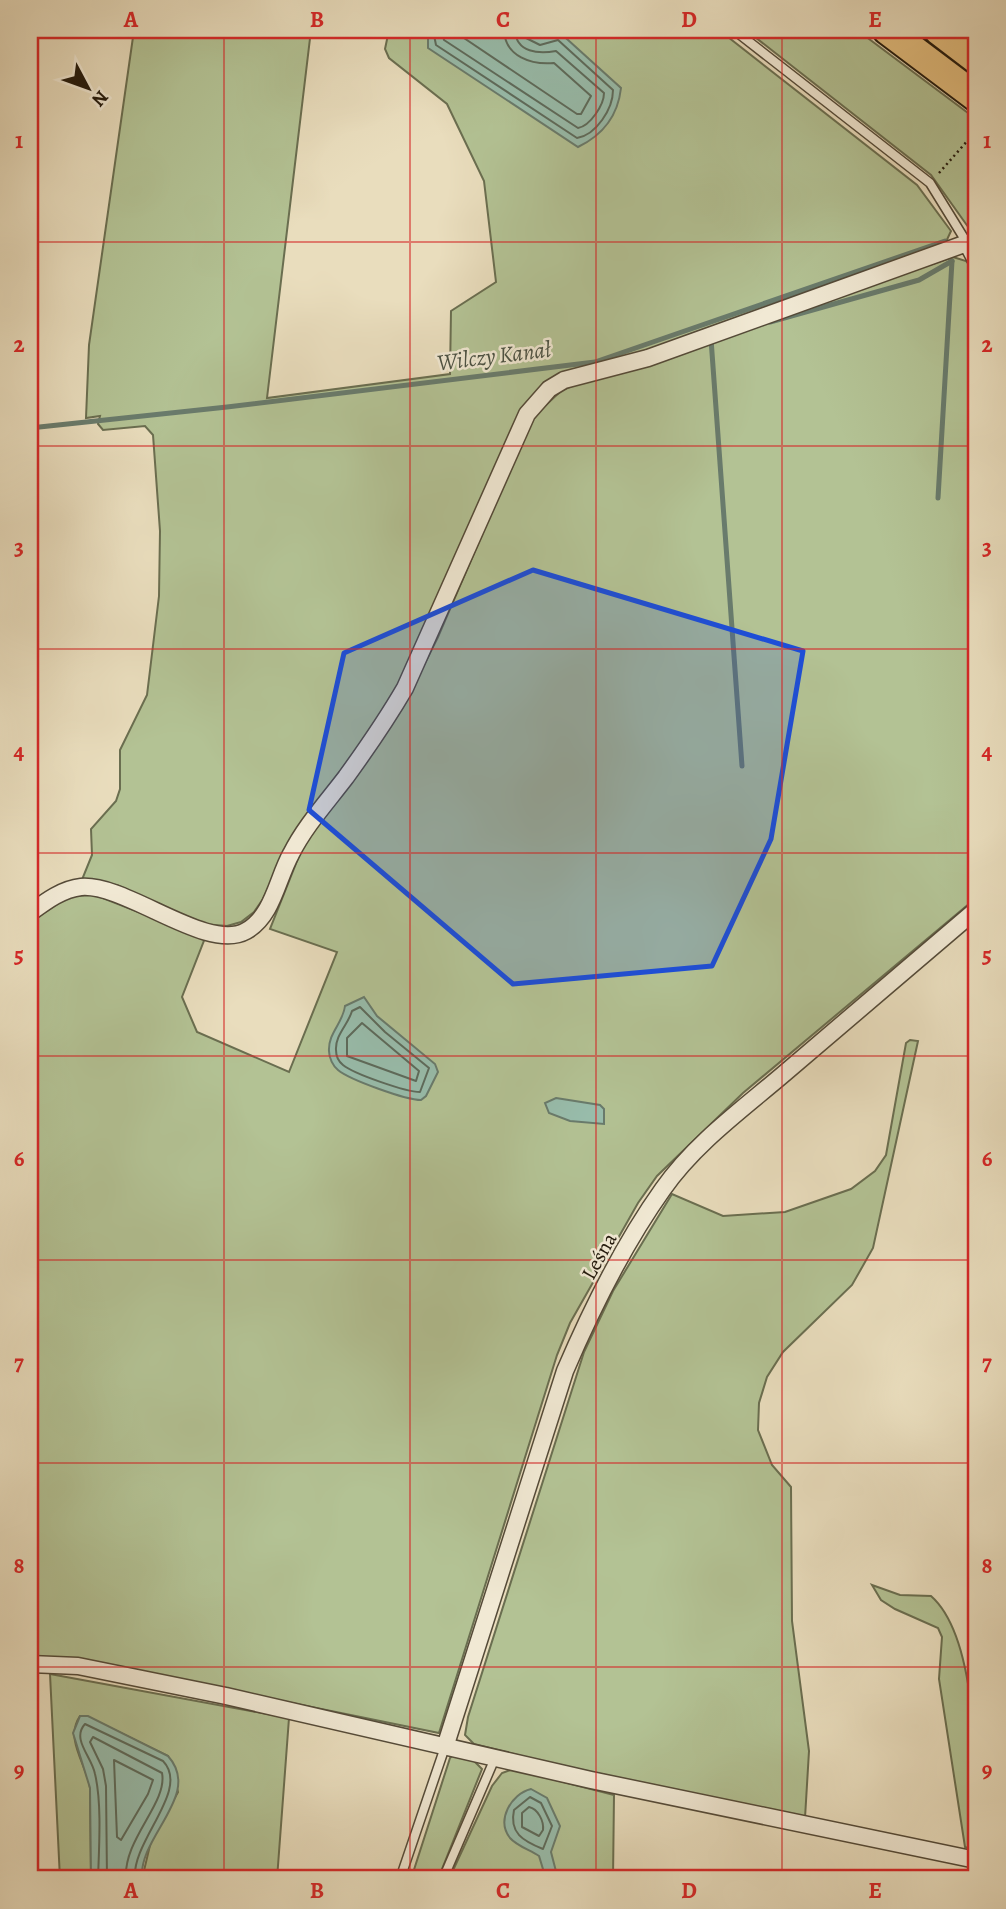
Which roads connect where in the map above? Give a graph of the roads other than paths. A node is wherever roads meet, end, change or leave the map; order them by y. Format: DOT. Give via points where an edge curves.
graph roads {
  1 [pos="734,30"];
  2 [pos="887,30"];
  3 [pos="937,30"];
  4 [pos="976,59"];
  5 [pos="972,94"];
  6 [pos="967,243"];
  7 [pos="976,260"];
  8 [pos="976,911"];
  9 [pos="30,913"];
  10 [pos="30,1664"];
  11 [pos="446,1744"];
  12 [pos="495,1758"];
  13 [pos="976,1860"];
  14 [pos="400,1879"];
  15 [pos="443,1879"];
  1 -- 6 [label="lane" via="930,183"];
  2 -- 5 [label="highway"];
  3 -- 4 [label="highway"];
  6 -- 7 [label="street"];
  6 -- 9 [label="street" via="648,358 564,380 536,401 405,688 297,842 264,915 247,931 232,936 213,933 84,886 61,893"];
  8 -- 11 [label="street, Leśna" via="733,1117 697,1149 664,1188 584,1325 565,1371"];
  10 -- 11 [label="street" via="110,1672"];
  11 -- 12 [label="street"];
  11 -- 14 [label="lane"];
  12 -- 13 [label="street"];
  12 -- 15 [label="lane"];
}
